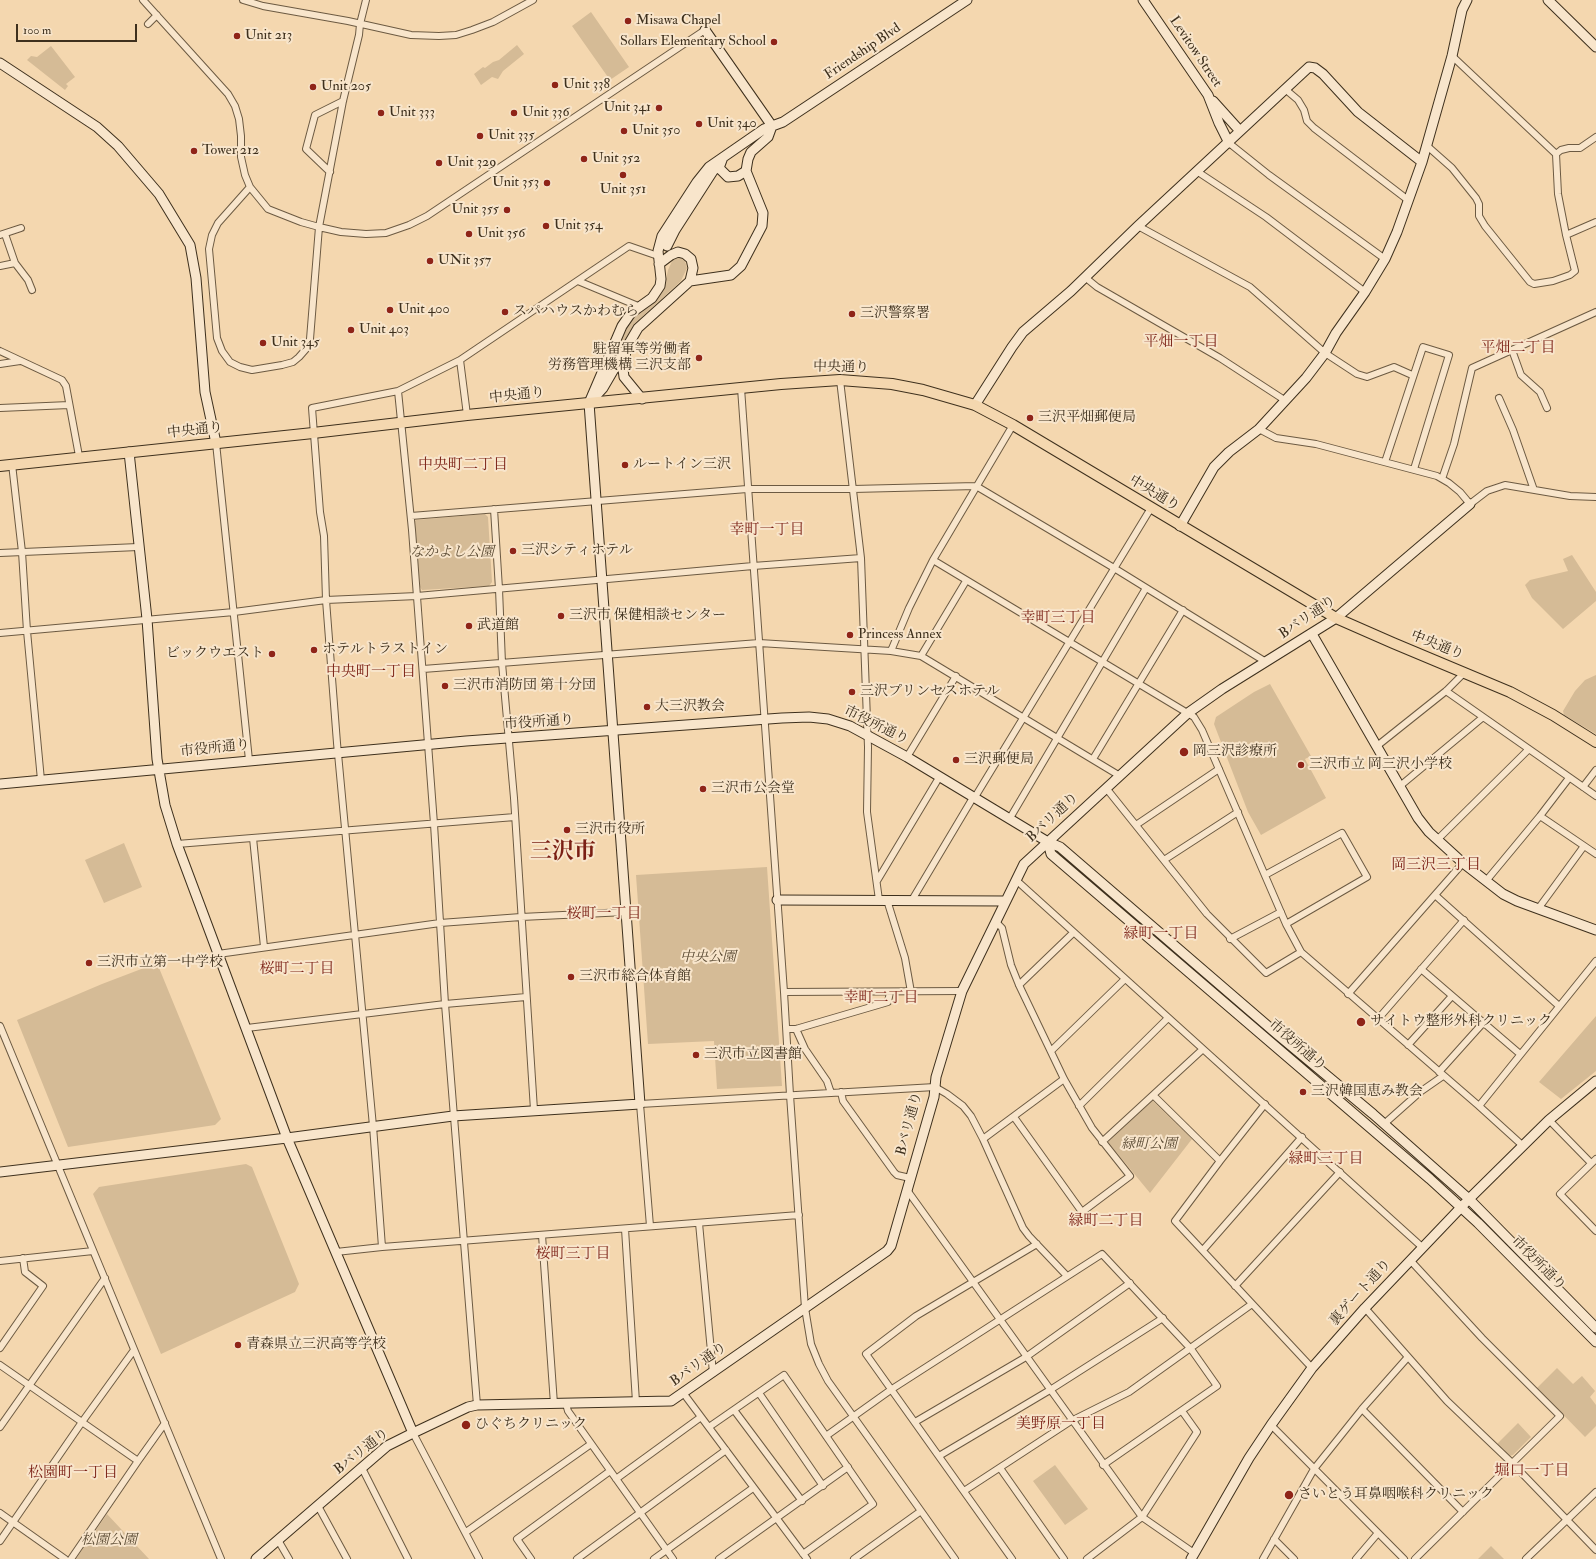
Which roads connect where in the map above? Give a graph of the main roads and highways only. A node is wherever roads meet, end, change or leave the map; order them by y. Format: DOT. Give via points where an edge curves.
graph roads {
  1 [pos="0,466"];
  2 [pos="1596,742"];
  1 -- 2 [label="main road, 中央通り" via="740,388 840,380 892,384 975,405 1336,618 1510,692"];
}
